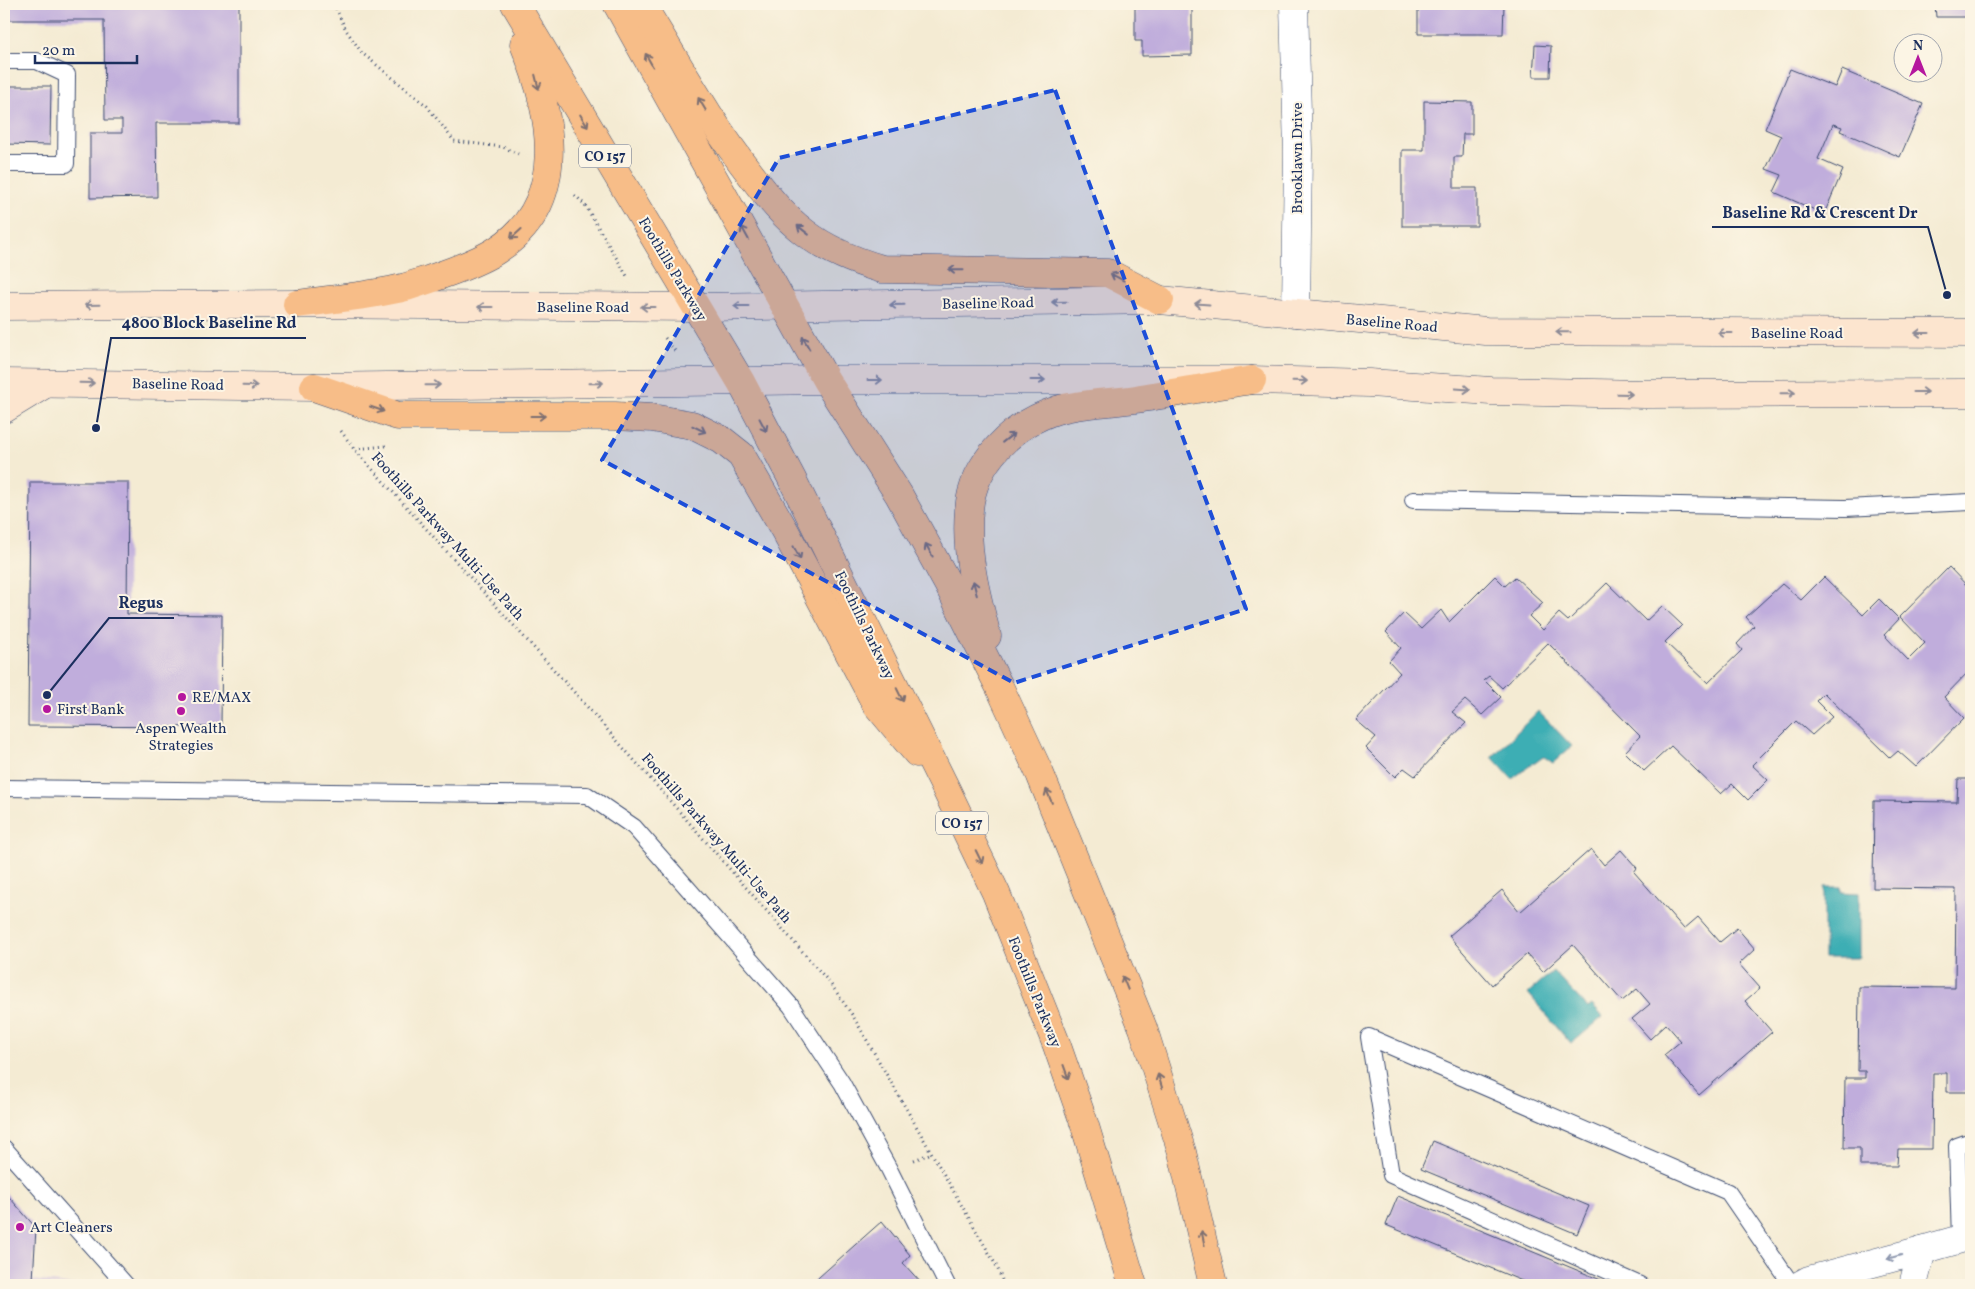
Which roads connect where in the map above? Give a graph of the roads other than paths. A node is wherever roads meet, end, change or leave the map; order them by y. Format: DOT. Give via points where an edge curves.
graph roads {
  1 [pos="507,4"];
  2 [pos="515,4"];
  3 [pos="617,4"];
  4 [pos="641,4"];
  5 [pos="1294,4"];
  6 [pos="4,61"];
  7 [pos="4,164"];
  8 [pos="1160,300"];
  9 [pos="297,304"];
  10 [pos="4,306"];
  11 [pos="786,306"];
  12 [pos="697,307"];
  13 [pos="1296,313"];
  14 [pos="1971,333"];
  15 [pos="826,380"];
  16 [pos="1252,380"];
  17 [pos="50,382"];
  18 [pos="740,382"];
  19 [pos="4,383"];
  20 [pos="314,387"];
  21 [pos="1971,392"];
  22 [pos="4,409"];
  23 [pos="1413,500"];
  24 [pos="1971,502"];
  25 [pos="999,686"];
  26 [pos="945,787"];
  27 [pos="4,788"];
  28 [pos="1971,1141"];
  29 [pos="4,1148"];
  30 [pos="1966,1237"];
  31 [pos="1922,1250"];
  32 [pos="126,1285"];
  33 [pos="947,1285"];
  34 [pos="1132,1285"];
  35 [pos="1213,1285"];
  36 [pos="1640,1285"];
  37 [pos="1792,1285"];
  38 [pos="1800,1285"];
  39 [pos="1913,1285"];
  1 -- 9 [label="highway, one-way" via="535,72 548,123 549,168 540,202 522,228 497,250 405,287"];
  2 -- 12 [label="highway, Foothills Parkway / CO 157, one-way"];
  11 -- 3 [label="highway, one-way"];
  8 -- 4 [label="highway, one-way" via="1108,273 882,269 827,247 778,209 725,142"];
  5 -- 13 [label="street, Brooklawn Drive" via="1298,152"];
  6 -- 7 [label="lane" via="37,62 66,75 66,164"];
  8 -- 11 [label="main road, Baseline Road, one-way"];
  13 -- 8 [label="main road, Baseline Road, one-way"];
  9 -- 10 [label="main road, Baseline Road, one-way"];
  12 -- 9 [label="main road, Baseline Road, one-way"];
  11 -- 12 [label="main road, Baseline Road, one-way"];
  15 -- 11 [label="highway, one-way"];
  12 -- 18 [label="highway, Foothills Parkway / CO 157"];
  14 -- 13 [label="main road, Baseline Road, one-way" via="1486,331"];
  15 -- 16 [label="main road, Baseline Road, one-way"];
  15 -- 18 [label="main road, Baseline Road"];
  25 -- 15 [label="highway, one-way" via="899,494"];
  16 -- 21 [label="main road, Baseline Road, one-way" via="1645,394"];
  25 -- 16 [label="highway, one-way" via="972,577 968,538 969,508 974,487 984,465 1000,445 1026,424 1058,410"];
  17 -- 19 [label="main road, Baseline Road"];
  17 -- 20 [label="main road, Baseline Road, one-way"];
  17 -- 22 [label="main road"];
  20 -- 18 [label="main road, Baseline Road, one-way"];
  18 -- 26 [label="highway, Foothills Parkway / CO 157, one-way" via="792,479"];
  20 -- 26 [label="highway, one-way" via="398,416 652,418 692,425 722,440 740,455 785,531 876,704"];
  23 -- 24 [label="lane" via="1845,508"];
  35 -- 25 [label="highway, one-way" via="1182,1152 1143,1028 1047,790"];
  26 -- 34 [label="highway, Foothills Parkway / CO 157, one-way" via="996,892 1056,1043"];
  27 -- 33 [label="lane" via="587,795 634,827 792,1006 842,1083 890,1169"];
  28 -- 30 [label="lane" via="1958,1146"];
  29 -- 32 [label="lane"];
  30 -- 31 [label="street"];
  31 -- 38 [label="street, one-way"];
  31 -- 39 [label="street"];
  36 -- 37 [label="lane" via="1391,1175 1369,1037 1728,1192"];
}
